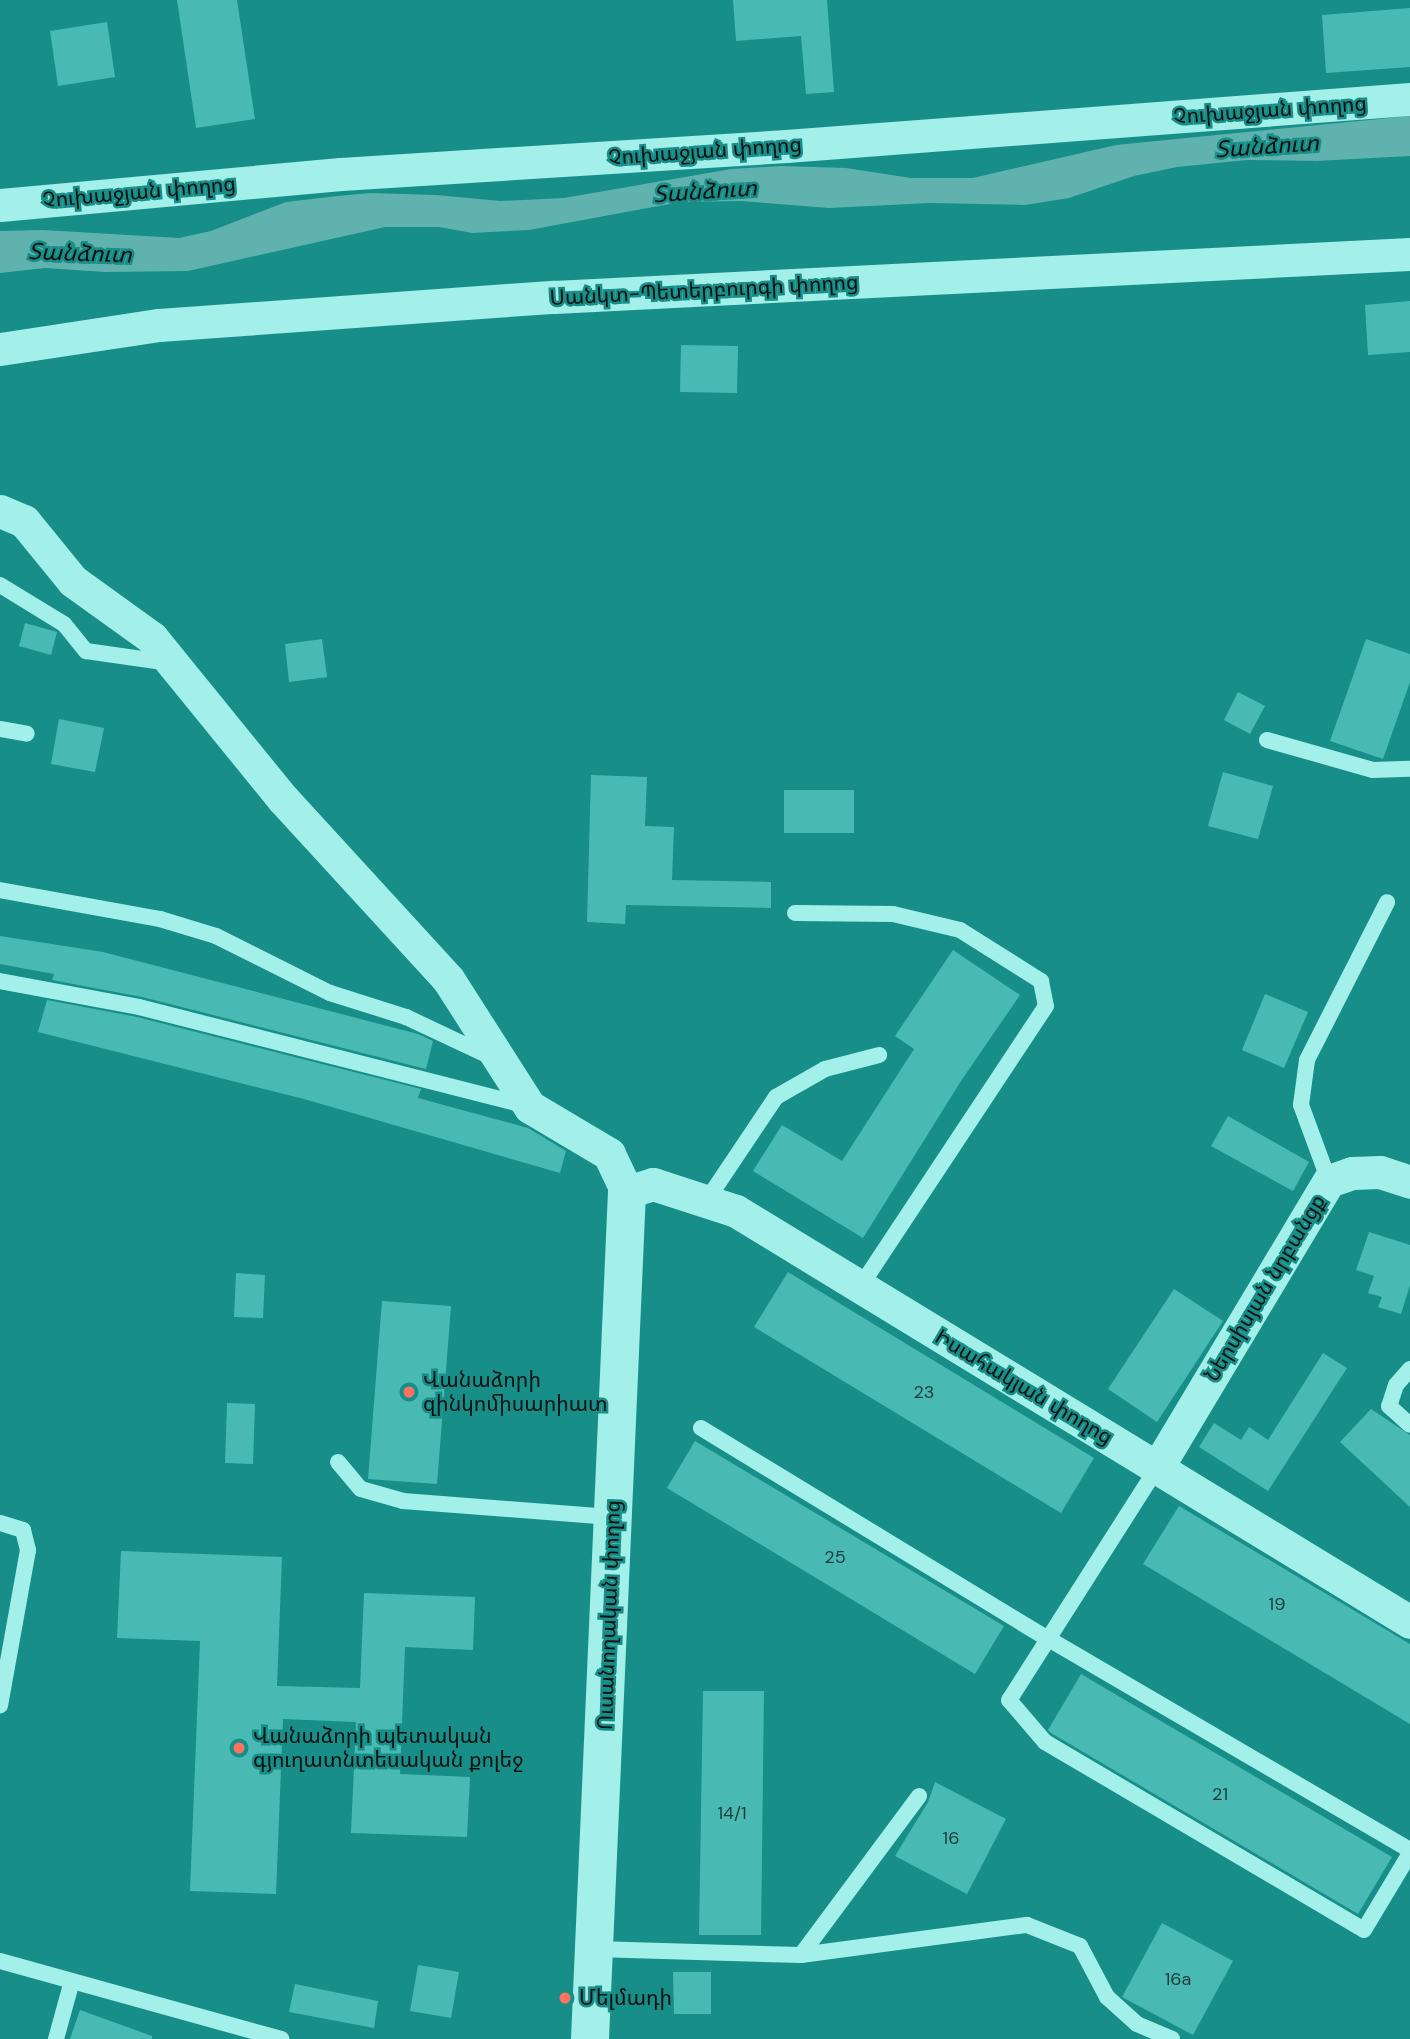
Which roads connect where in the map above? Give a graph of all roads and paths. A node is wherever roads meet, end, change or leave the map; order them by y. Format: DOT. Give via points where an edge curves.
graph roads {
  1 [pos="1410,99"];
  2 [pos="0,205"];
  3 [pos="1410,254"];
  4 [pos="0,348"];
  5 [pos="0,511"];
  6 [pos="0,584"];
  7 [pos="172,664"];
  8 [pos="0,729"];
  9 [pos="27,734"];
  10 [pos="1266,740"];
  11 [pos="1410,769"];
  12 [pos="0,890"];
  13 [pos="1387,902"];
  14 [pos="795,913"];
  15 [pos="0,981"];
  16 [pos="879,1055"];
  17 [pos="501,1062"];
  18 [pos="530,1107"];
  19 [pos="1329,1181"];
  20 [pos="1410,1182"];
  21 [pos="626,1192"];
  22 [pos="707,1200"];
  23 [pos="860,1287"];
  24 [pos="1410,1369"];
  25 [pos="1410,1425"];
  26 [pos="701,1428"];
  27 [pos="338,1462"];
  28 [pos="1157,1468"];
  29 [pos="613,1517"];
  30 [pos="0,1523"];
  31 [pos="1410,1622"];
  32 [pos="1047,1638"];
  33 [pos="0,1705"];
  34 [pos="919,1796"];
  35 [pos="1410,1852"];
  36 [pos="595,1949"];
  37 [pos="801,1955"];
  38 [pos="0,1961"];
  39 [pos="72,1981"];
  40 [pos="56,2039"];
  41 [pos="281,2039"];
  42 [pos="590,2039"];
  43 [pos="1172,2039"];
  1 -- 2 [label="street, Չուխաջյան փողոց" via="341,174"];
  3 -- 4 [label="street, Սանկտ-Պետերբուրգի փողոց" via="554,297 159,325"];
  5 -- 7 [label="street" via="24,522 72,581 152,638"];
  6 -- 7 [label="lane" via="64,624 86,651"];
  7 -- 17 [label="street" via="283,799 448,979"];
  8 -- 9 [label="lane"];
  10 -- 11 [label="lane" via="1373,770"];
  12 -- 17 [label="lane" via="160,919 216,936 330,993 406,1017"];
  13 -- 19 [label="lane" via="1307,1060 1301,1105"];
  14 -- 23 [label="lane" via="894,914 960,930 1041,981 1046,1006"];
  15 -- 18 [label="lane" via="139,1007"];
  16 -- 22 [label="lane" via="825,1069 776,1097"];
  17 -- 18 [label="street"];
  18 -- 21 [label="street" via="609,1154"];
  19 -- 20 [label="street, Ներսիսյան նրբանցք" via="1352,1173 1380,1172"];
  19 -- 28 [label="street, Ներսիսյան նրբանցք"];
  21 -- 22 [label="street, Իսահակյան փողոց" via="653,1184"];
  21 -- 29 [label="street, Ուսանողական փողոց"];
  22 -- 23 [label="street, Իսահակյան փողոց" via="736,1211"];
  23 -- 28 [label="street, Իսահակյան փողոց"];
  24 -- 25 [label="lane" via="1396,1385 1389,1406"];
  26 -- 32 [label="lane"];
  27 -- 29 [label="lane" via="361,1489 403,1500"];
  28 -- 31 [label="street, Իսահակյան փողոց"];
  28 -- 32 [label="lane"];
  29 -- 36 [label="street, Ուսանողական փողոց"];
  30 -- 33 [label="lane" via="23,1530 29,1550"];
  32 -- 35 [label="lane"];
  32 -- 35 [label="lane" via="1009,1700 1045,1742 1364,1930"];
  34 -- 37 [label="lane"];
  36 -- 37 [label="lane"];
  36 -- 42 [label="street, Ուսանողական փողոց"];
  37 -- 43 [label="lane" via="1027,1925 1080,1946 1107,1997 1137,2024"];
  38 -- 39 [label="lane"];
  39 -- 40 [label="lane"];
  39 -- 41 [label="lane"];
}
